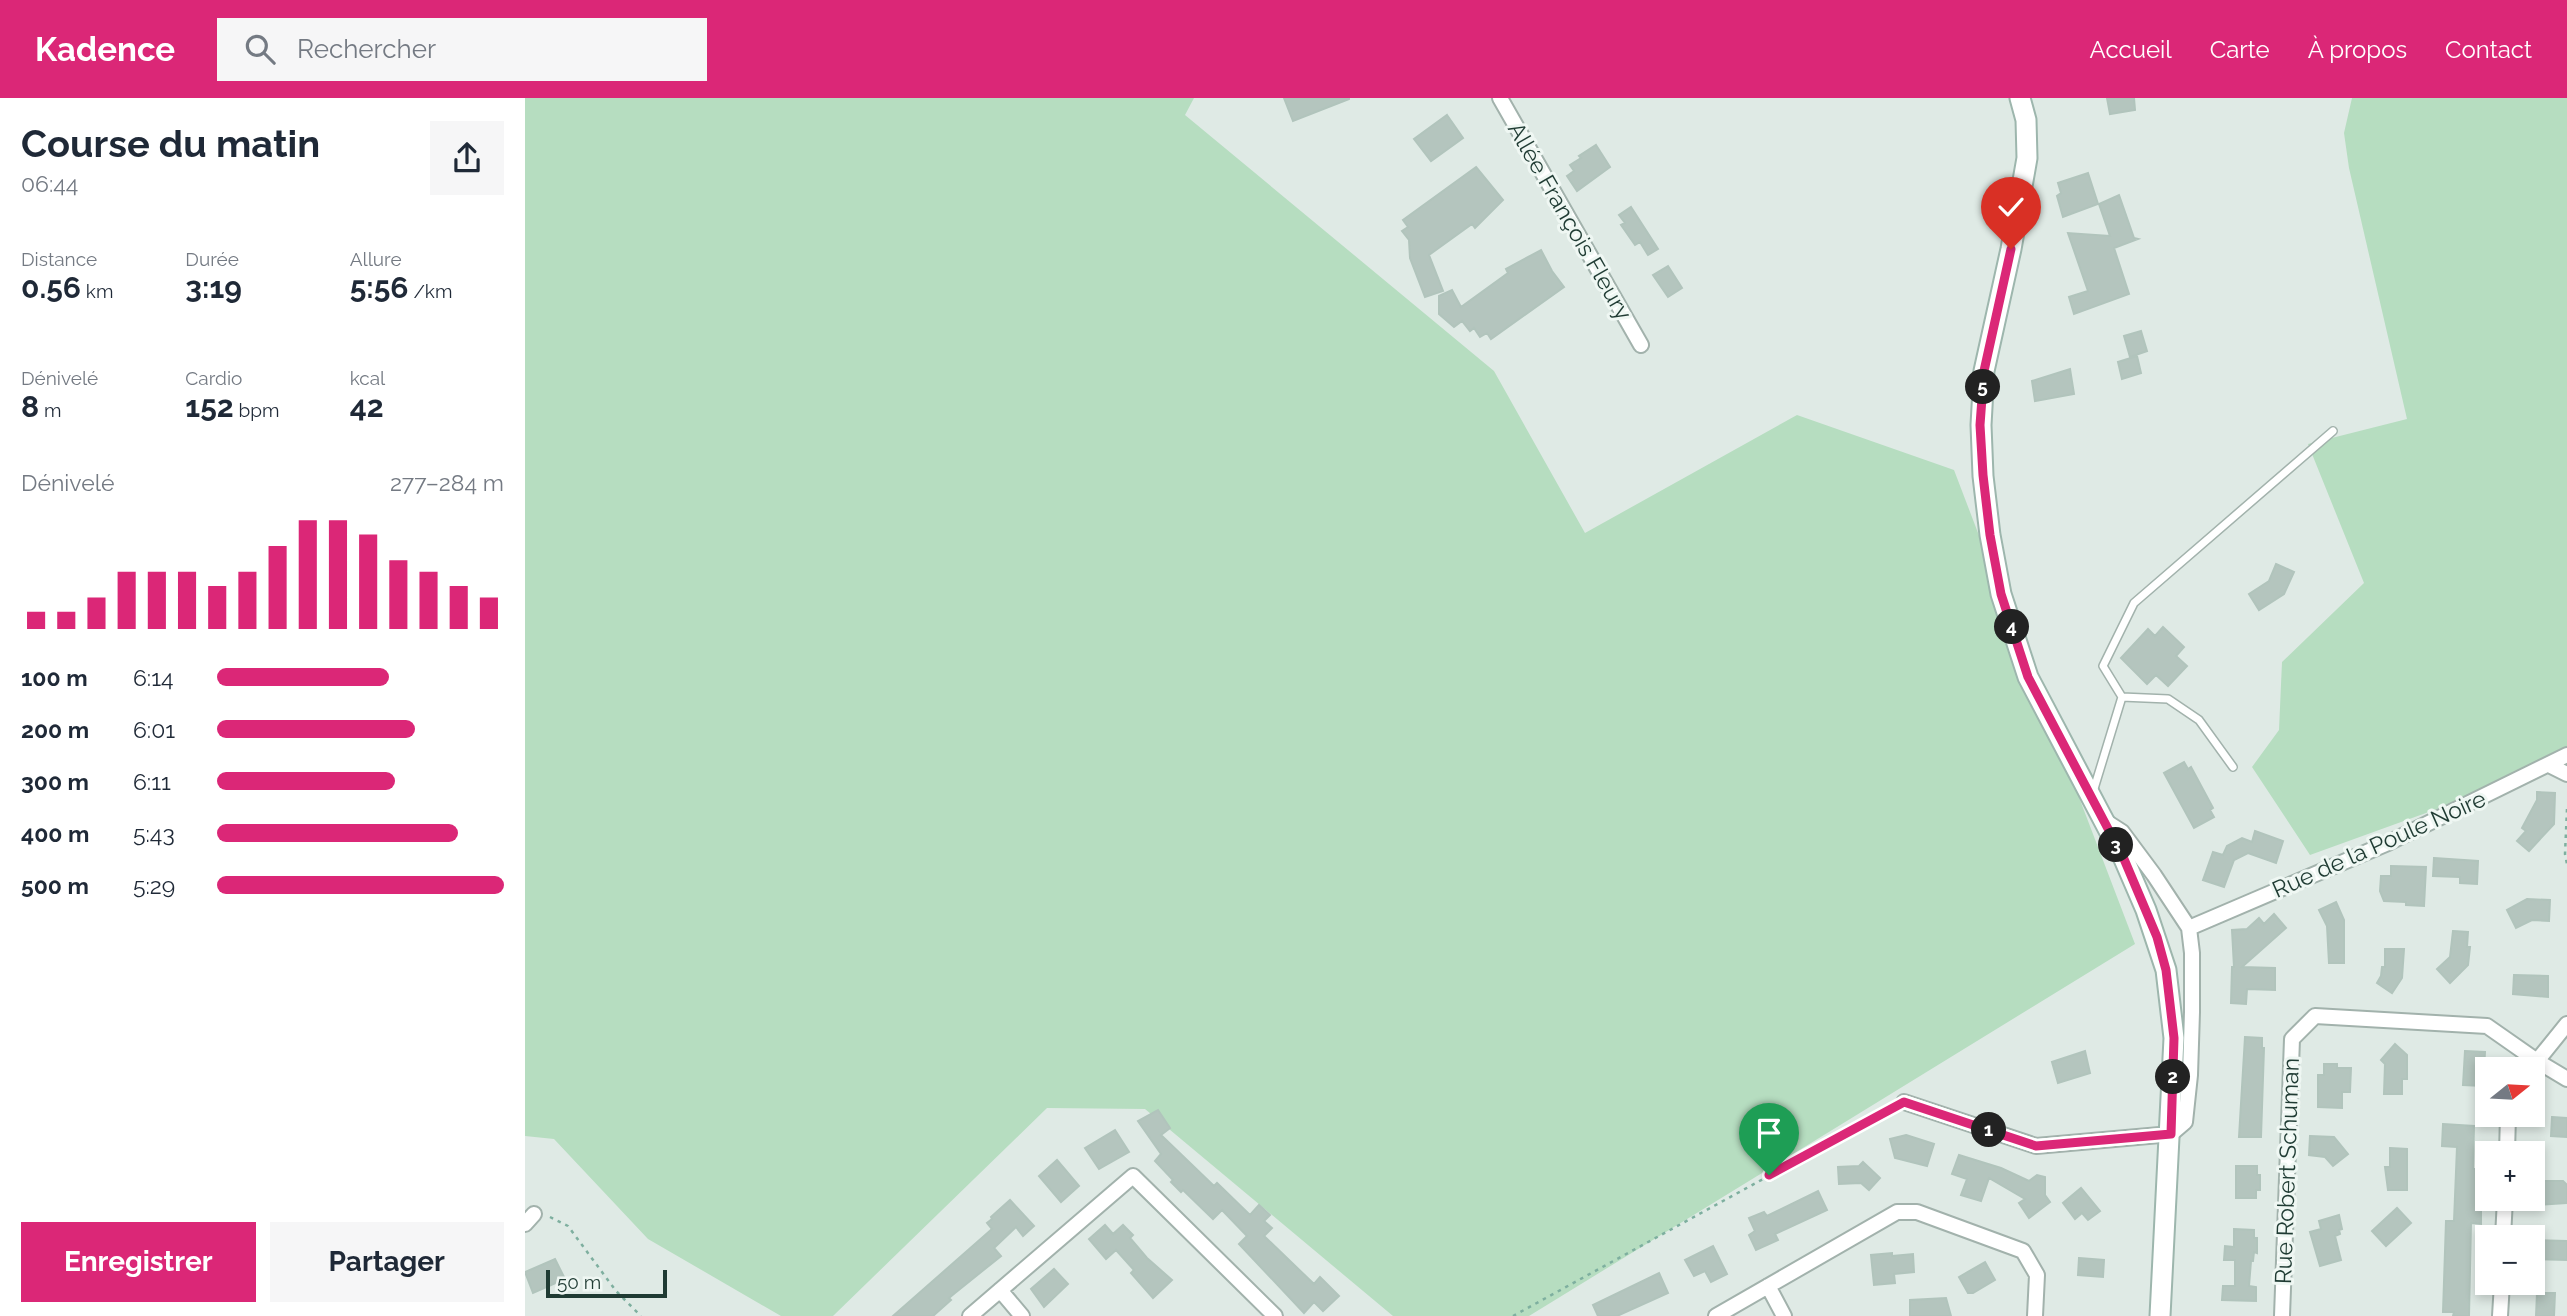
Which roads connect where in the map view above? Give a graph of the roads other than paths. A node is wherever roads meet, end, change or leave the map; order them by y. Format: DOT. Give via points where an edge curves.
graph roads {
  1 [pos="1500,98"];
  2 [pos="2019,98"];
  3 [pos="1641,345"];
  4 [pos="2333,431"];
  5 [pos="2122,697"];
  6 [pos="2567,755"];
  7 [pos="2549,765"];
  8 [pos="2233,767"];
  9 [pos="2567,774"];
  10 [pos="2091,797"];
  11 [pos="2104,821"];
  12 [pos="2189,928"];
  13 [pos="2567,1024"];
  14 [pos="2524,1057"];
  15 [pos="2540,1057"];
  16 [pos="2545,1070"];
  17 [pos="2567,1079"];
  18 [pos="1904,1102"];
  19 [pos="2171,1134"];
  20 [pos="1768,1286"];
  21 [pos="1000,1290"];
  22 [pos="2501,1295"];
  23 [pos="970,1316"];
  24 [pos="1022,1316"];
  25 [pos="1275,1316"];
  26 [pos="1716,1316"];
  27 [pos="1784,1316"];
  28 [pos="2035,1316"];
  29 [pos="2160,1316"];
  30 [pos="2282,1316"];
  31 [pos="2500,1316"];
  1 -- 3 [label="street, Allée François Fleury"];
  2 -- 10 [label="main road" via="2026,120 2027,158 1984,371 1983,475 2001,594 2028,677"];
  4 -- 5 [label="lane" via="2134,603 2103,666"];
  5 -- 8 [label="lane" via="2168,699 2199,720"];
  5 -- 10 [label="lane"];
  6 -- 7 [label="street, Rue de la Poule Noire"];
  7 -- 9 [label="street"];
  7 -- 12 [label="street, Rue de la Poule Noire" via="2388,843"];
  10 -- 11 [label="main road"];
  11 -- 12 [label="street" via="2122,832"];
  11 -- 19 [label="main road" via="2146,910 2166,970 2174,1038"];
  12 -- 19 [label="street" via="2190,1075 2185,1122"];
  13 -- 15 [label="street"];
  14 -- 30 [label="street, Rue Robert Schuman" via="2487,1026 2315,1016 2292,1039"];
  16 -- 17 [label="street, Rue Robert Schuman"];
  18 -- 19 [label="street" via="2036,1146"];
  19 -- 29 [label="main road"];
  20 -- 26 [label="street"];
  20 -- 27 [label="street"];
  20 -- 28 [label="street" via="1897,1212 1917,1212 2024,1251 2037,1275"];
  21 -- 23 [label="street"];
  21 -- 24 [label="street"];
  21 -- 25 [label="street" via="1133,1176"];
  22 -- 31 [label="street"];
}
